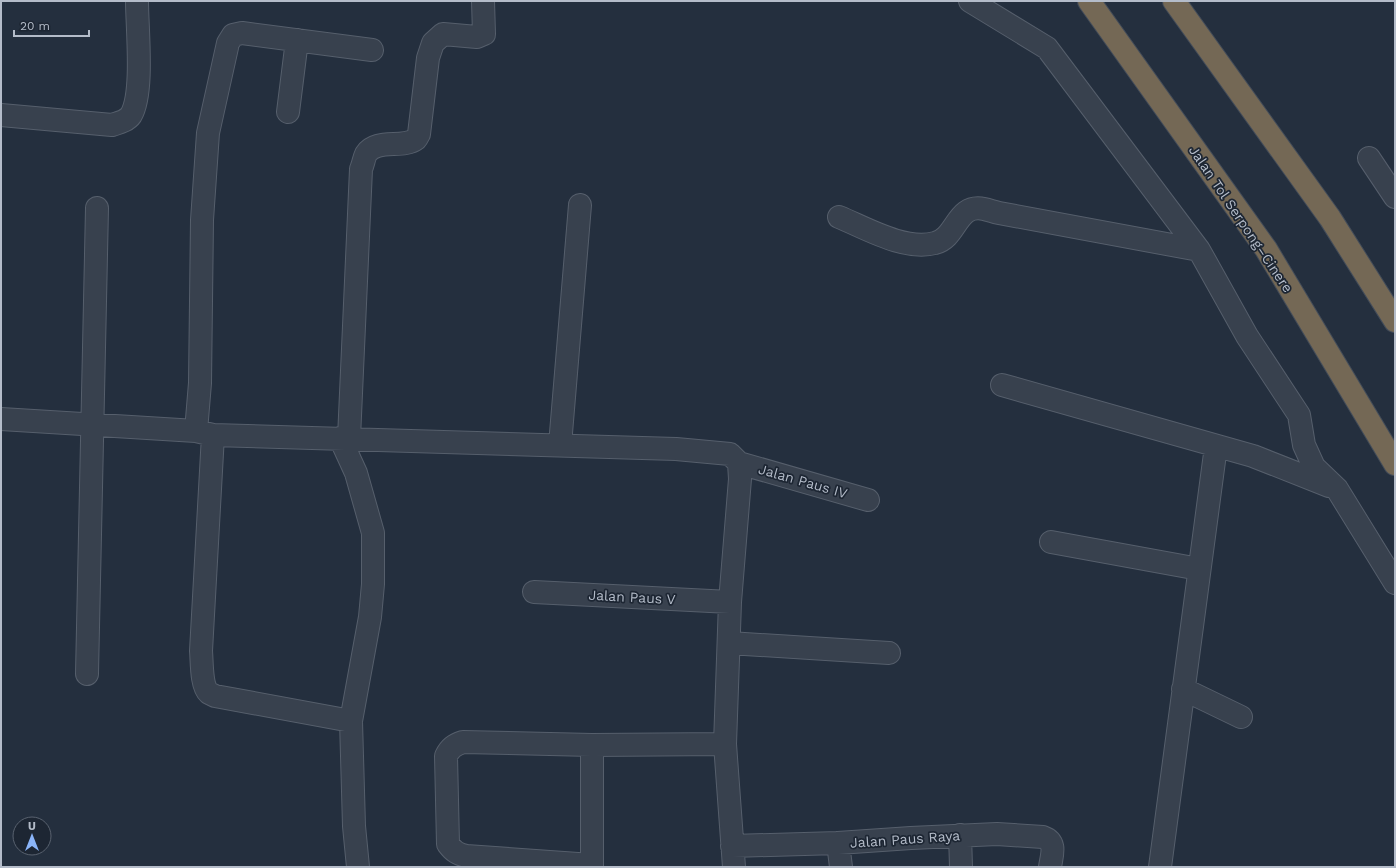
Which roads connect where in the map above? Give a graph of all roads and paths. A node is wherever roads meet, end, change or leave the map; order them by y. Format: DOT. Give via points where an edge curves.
graph roads {
  1 [pos="136,1"];
  2 [pos="484,1"];
  3 [pos="970,1"];
  4 [pos="1089,1"];
  5 [pos="1174,1"];
  6 [pos="297,40"];
  7 [pos="372,50"];
  8 [pos="288,112"];
  9 [pos="1,115"];
  10 [pos="1370,158"];
  11 [pos="1395,197"];
  12 [pos="580,205"];
  13 [pos="97,208"];
  14 [pos="839,217"];
  15 [pos="1199,250"];
  16 [pos="1395,321"];
  17 [pos="1002,385"];
  18 [pos="1,419"];
  19 [pos="93,424"];
  20 [pos="204,433"];
  21 [pos="345,438"];
  22 [pos="560,445"];
  23 [pos="1216,446"];
  24 [pos="739,462"];
  25 [pos="1395,464"];
  26 [pos="1337,489"];
  27 [pos="868,500"];
  28 [pos="1051,542"];
  29 [pos="1199,569"];
  30 [pos="1395,583"];
  31 [pos="534,592"];
  32 [pos="730,602"];
  33 [pos="729,643"];
  34 [pos="889,653"];
  35 [pos="88,674"];
  36 [pos="1183,689"];
  37 [pos="1241,717"];
  38 [pos="351,721"];
  39 [pos="725,744"];
  40 [pos="592,745"];
  41 [pos="960,836"];
  42 [pos="838,843"];
  43 [pos="733,856"];
  44 [pos="592,866"];
  45 [pos="358,867"];
  46 [pos="841,867"];
  47 [pos="961,867"];
  48 [pos="1050,867"];
  49 [pos="1160,867"];
  1 -- 9 [label="street" via="138,82 136,103 130,116 112,125"];
  2 -- 21 [label="street" via="484,34 477,37 443,34 433,42 428,58 419,134 416,140 372,148 366,154 361,169"];
  3 -- 15 [label="street" via="1047,48"];
  4 -- 25 [label="highway, Jalan Tol Serpong–Cinere" via="1266,249"];
  5 -- 16 [label="highway" via="1330,218"];
  6 -- 7 [label="street"];
  6 -- 8 [label="street"];
  6 -- 20 [label="street" via="242,33 233,35 226,48 208,133 202,220 200,383"];
  10 -- 11 [label="street"];
  12 -- 22 [label="street"];
  13 -- 19 [label="street"];
  14 -- 15 [label="street" via="896,241 920,244 936,243 946,237 964,212 983,208"];
  15 -- 26 [label="street" via="1246,336 1299,416 1304,445 1314,467"];
  17 -- 23 [label="street"];
  18 -- 19 [label="street, Jalan Paus IV"];
  19 -- 20 [label="street, Jalan Paus IV"];
  19 -- 35 [label="street"];
  20 -- 21 [label="street, Jalan Paus IV"];
  20 -- 38 [label="street" via="201,651 202,670 208,693"];
  21 -- 22 [label="street, Jalan Paus IV"];
  21 -- 38 [label="street" via="373,533 370,617"];
  22 -- 24 [label="street, Jalan Paus IV" via="676,449 730,454"];
  23 -- 26 [label="street" via="1253,456"];
  23 -- 29 [label="street"];
  24 -- 27 [label="street, Jalan Paus IV"];
  24 -- 32 [label="street" via="740,479"];
  26 -- 30 [label="street"];
  28 -- 29 [label="street"];
  29 -- 36 [label="street"];
  31 -- 32 [label="street, Jalan Paus V"];
  32 -- 33 [label="street"];
  33 -- 34 [label="street"];
  33 -- 39 [label="street"];
  36 -- 37 [label="street"];
  36 -- 49 [label="street"];
  38 -- 45 [label="street" via="354,826"];
  39 -- 40 [label="street"];
  39 -- 43 [label="street"];
  40 -- 44 [label="street"];
  40 -- 44 [label="street" via="463,742 455,744 446,756 448,844 457,854"];
  41 -- 42 [label="street, Jalan Paus Raya"];
  41 -- 47 [label="street"];
  41 -- 48 [label="street, Jalan Paus Raya" via="997,834 1049,839 1053,845"];
  42 -- 43 [label="street, Jalan Paus Raya"];
  42 -- 46 [label="street"];
}
